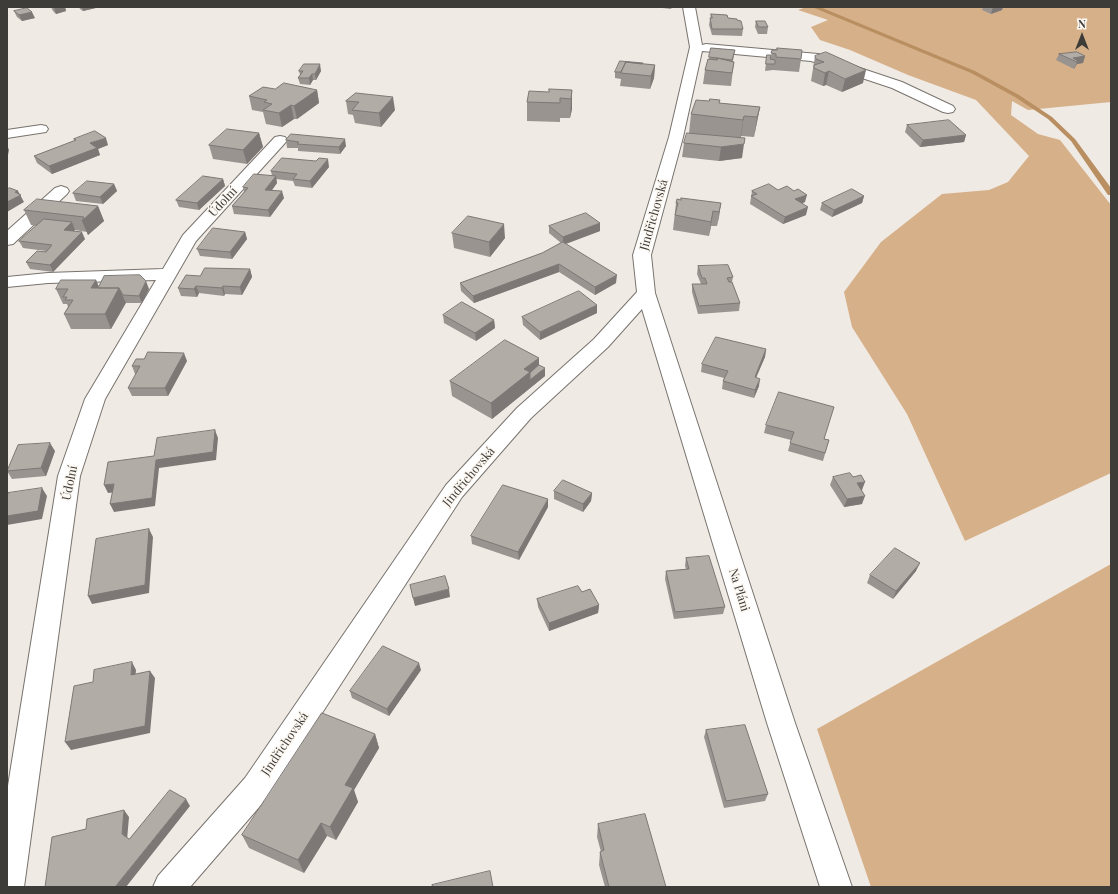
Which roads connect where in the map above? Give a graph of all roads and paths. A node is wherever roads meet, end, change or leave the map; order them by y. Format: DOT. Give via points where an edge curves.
graph roads {
  1 [pos="689,7"];
  2 [pos="696,47"];
  3 [pos="948,109"];
  4 [pos="40,129"];
  5 [pos="7,134"];
  6 [pos="280,140"];
  7 [pos="61,192"];
  8 [pos="7,240"];
  9 [pos="169,274"];
  10 [pos="7,282"];
  11 [pos="646,293"];
  12 [pos="8,887"];
  13 [pos="169,887"];
  14 [pos="836,887"];
  1 -- 2 [label="street, Jindřichovská"];
  2 -- 3 [label="street" via="813,57 897,85"];
  2 -- 11 [label="street, Jindřichovská" via="676,137 642,255"];
  4 -- 5 [label="street"];
  6 -- 9 [label="street, Údolní" via="189,239"];
  7 -- 8 [label="street"];
  9 -- 10 [label="street"];
  9 -- 12 [label="street, Údolní" via="94,399 69,476"];
  11 -- 13 [label="street, Jindřichovská" via="601,343 524,413 454,491 256,788"];
  11 -- 14 [label="street, Na Pláni" via="781,723"];
}
